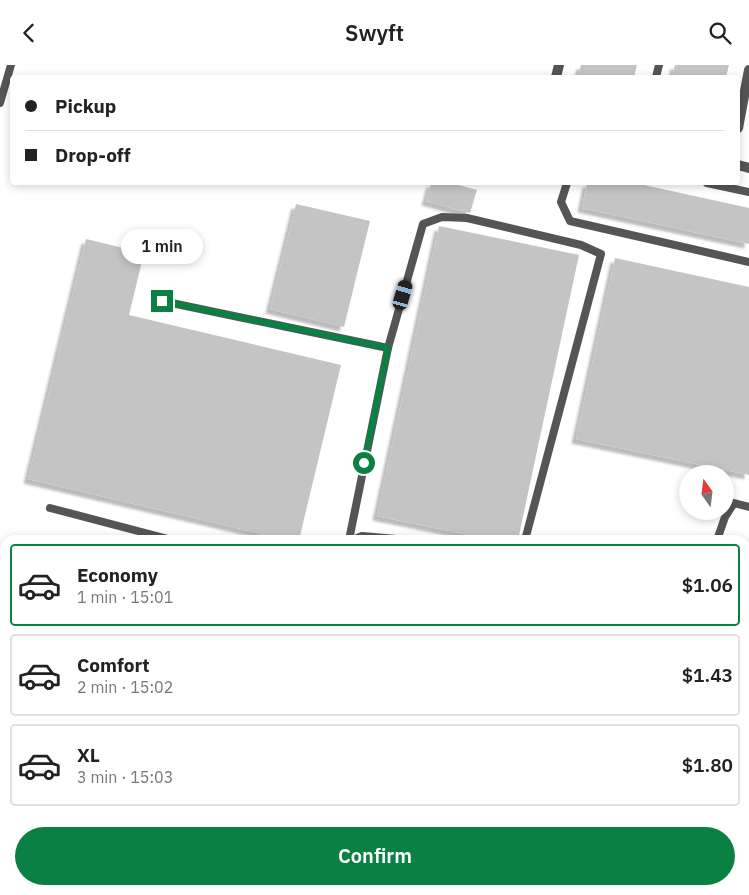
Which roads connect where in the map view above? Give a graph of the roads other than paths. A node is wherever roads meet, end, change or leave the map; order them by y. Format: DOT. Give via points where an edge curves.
graph roads {
  1 [pos="12,65"];
  2 [pos="749,70"];
  3 [pos="0,103"];
  4 [pos="740,117"];
  5 [pos="566,185"];
  6 [pos="716,185"];
  7 [pos="749,192"];
  8 [pos="749,263"];
  9 [pos="162,301"];
  10 [pos="388,348"];
  11 [pos="749,507"];
  12 [pos="50,508"];
  13 [pos="153,535"];
  14 [pos="350,535"];
  15 [pos="526,535"];
  16 [pos="719,535"];
  1 -- 3 [label="lane"];
  2 -- 4 [label="street"];
  5 -- 8 [label="lane" via="561,202 570,221"];
  6 -- 7 [label="lane"];
  9 -- 10 [label="lane"];
  10 -- 14 [label="lane"];
  10 -- 15 [label="lane" via="423,224 442,217 468,219 581,245 601,255"];
  11 -- 16 [label="lane" via="734,503"];
  12 -- 13 [label="lane"];
}
